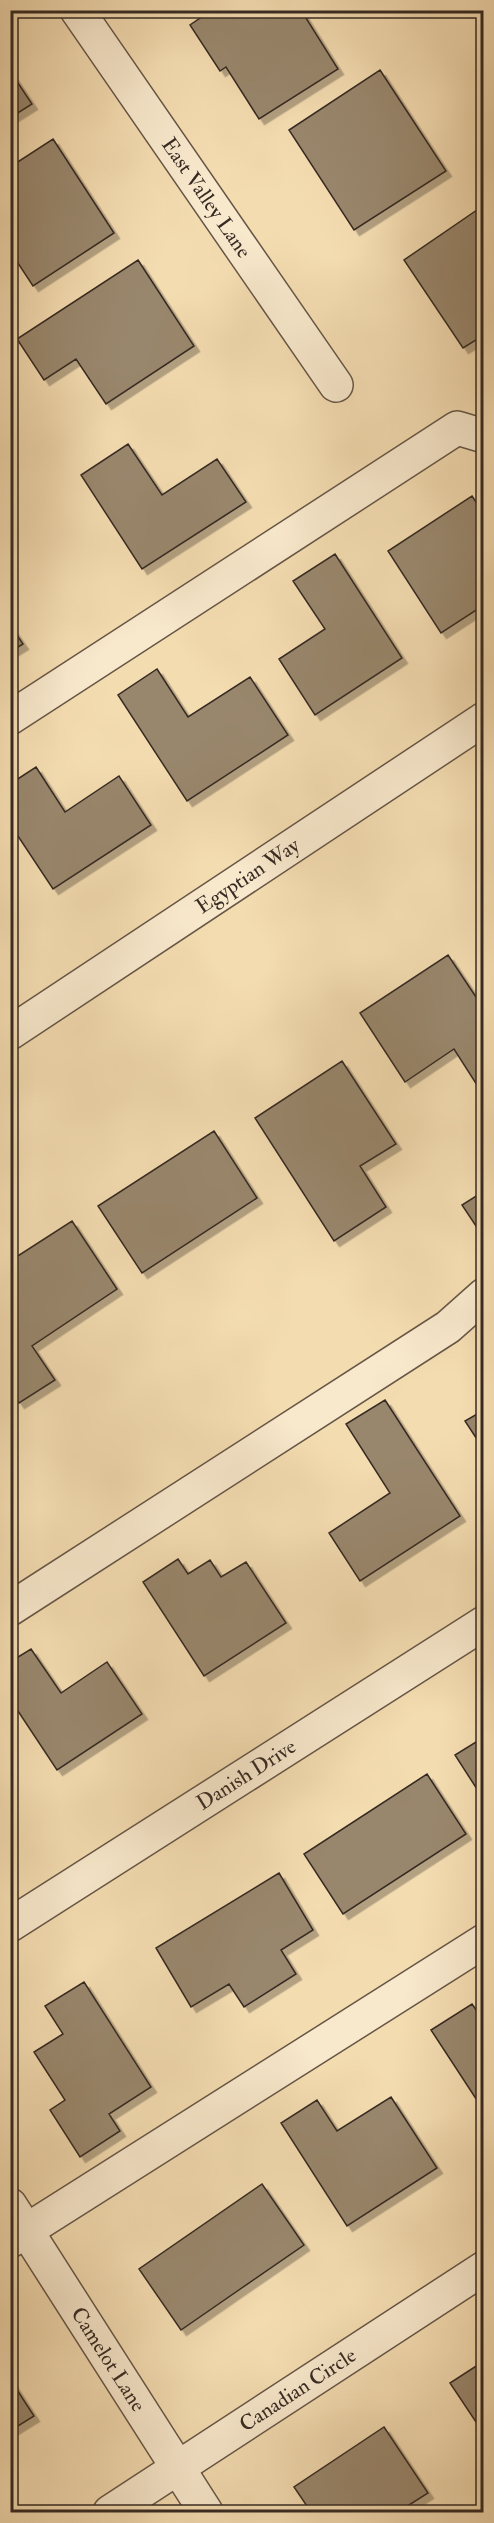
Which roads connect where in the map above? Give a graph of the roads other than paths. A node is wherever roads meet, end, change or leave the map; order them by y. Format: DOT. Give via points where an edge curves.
graph roads {
  1 [pos="76,10"];
  2 [pos="336,385"];
  3 [pos="483,436"];
  4 [pos="10,718"];
  5 [pos="483,719"];
  6 [pos="10,1033"];
  7 [pos="483,1295"];
  8 [pos="10,1609"];
  9 [pos="483,1623"];
  10 [pos="10,1925"];
  11 [pos="483,1941"];
  12 [pos="16,2226"];
  13 [pos="483,2268"];
  14 [pos="179,2469"];
  15 [pos="110,2512"];
  16 [pos="206,2512"];
  1 -- 2 [label="street, East Valley Lane"];
  3 -- 4 [label="street" via="457,428"];
  5 -- 6 [label="street, Egyptian Way"];
  7 -- 8 [label="street" via="448,1327"];
  9 -- 10 [label="street, Danish Drive"];
  11 -- 12 [label="street"];
  12 -- 14 [label="street, Camelot Lane"];
  13 -- 14 [label="street, Canadian Circle"];
  14 -- 15 [label="street, Canadian Circle"];
  14 -- 16 [label="street, Camelot Lane"];
}
